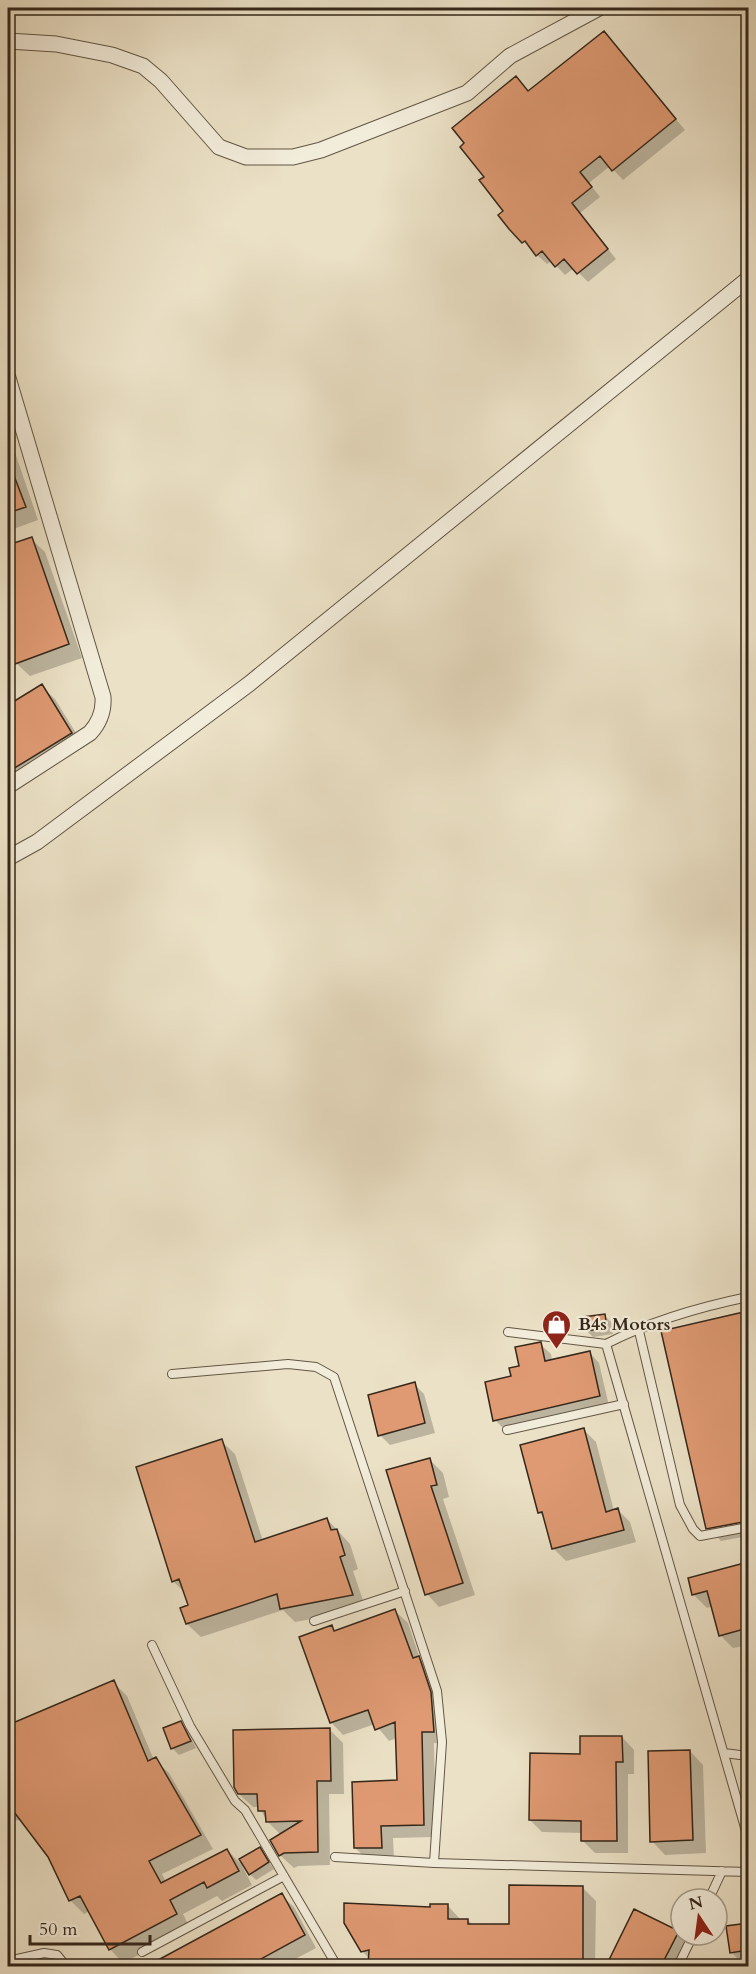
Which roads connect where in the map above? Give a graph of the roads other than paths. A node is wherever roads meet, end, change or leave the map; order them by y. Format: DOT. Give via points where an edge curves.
graph roads {
  1 [pos="599,8"];
  2 [pos="8,41"];
  3 [pos="748,279"];
  4 [pos="8,378"];
  5 [pos="8,786"];
  6 [pos="8,858"];
  7 [pos="748,1298"];
  8 [pos="638,1327"];
  9 [pos="508,1332"];
  10 [pos="606,1344"];
  11 [pos="172,1374"];
  12 [pos="624,1404"];
  13 [pos="507,1430"];
  14 [pos="748,1527"];
  15 [pos="405,1591"];
  16 [pos="314,1621"];
  17 [pos="152,1645"];
  18 [pos="724,1753"];
  19 [pos="748,1756"];
  20 [pos="748,1838"];
  21 [pos="335,1857"];
  22 [pos="434,1863"];
  23 [pos="722,1871"];
  24 [pos="748,1872"];
  25 [pos="284,1876"];
  26 [pos="715,1887"];
  27 [pos="687,1947"];
  28 [pos="142,1952"];
  29 [pos="8,1961"];
  30 [pos="66,1966"];
  31 [pos="337,1966"];
  32 [pos="678,1966"];
  1 -- 2 [label="street" via="510,56 467,93 321,150 293,157 246,157 219,147 143,66 112,55 56,44"];
  3 -- 6 [label="street" via="249,684 37,842"];
  4 -- 5 [label="street" via="103,696 103,707 90,733"];
  7 -- 8 [label="lane"];
  8 -- 10 [label="lane"];
  8 -- 14 [label="lane" via="680,1504 693,1529 700,1536"];
  9 -- 10 [label="lane"];
  10 -- 12 [label="lane"];
  11 -- 15 [label="lane" via="288,1364 316,1367 334,1377"];
  12 -- 13 [label="lane"];
  12 -- 18 [label="lane"];
  15 -- 16 [label="lane"];
  15 -- 22 [label="lane" via="437,1691 442,1742"];
  17 -- 25 [label="lane" via="190,1726"];
  18 -- 19 [label="lane"];
  18 -- 20 [label="lane"];
  21 -- 22 [label="lane"];
  22 -- 23 [label="lane"];
  23 -- 24 [label="lane"];
  23 -- 26 [label="lane"];
  25 -- 28 [label="lane"];
  25 -- 31 [label="lane"];
  27 -- 32 [label="lane"];
  29 -- 30 [label="lane" via="44,1953 57,1955"];
}
